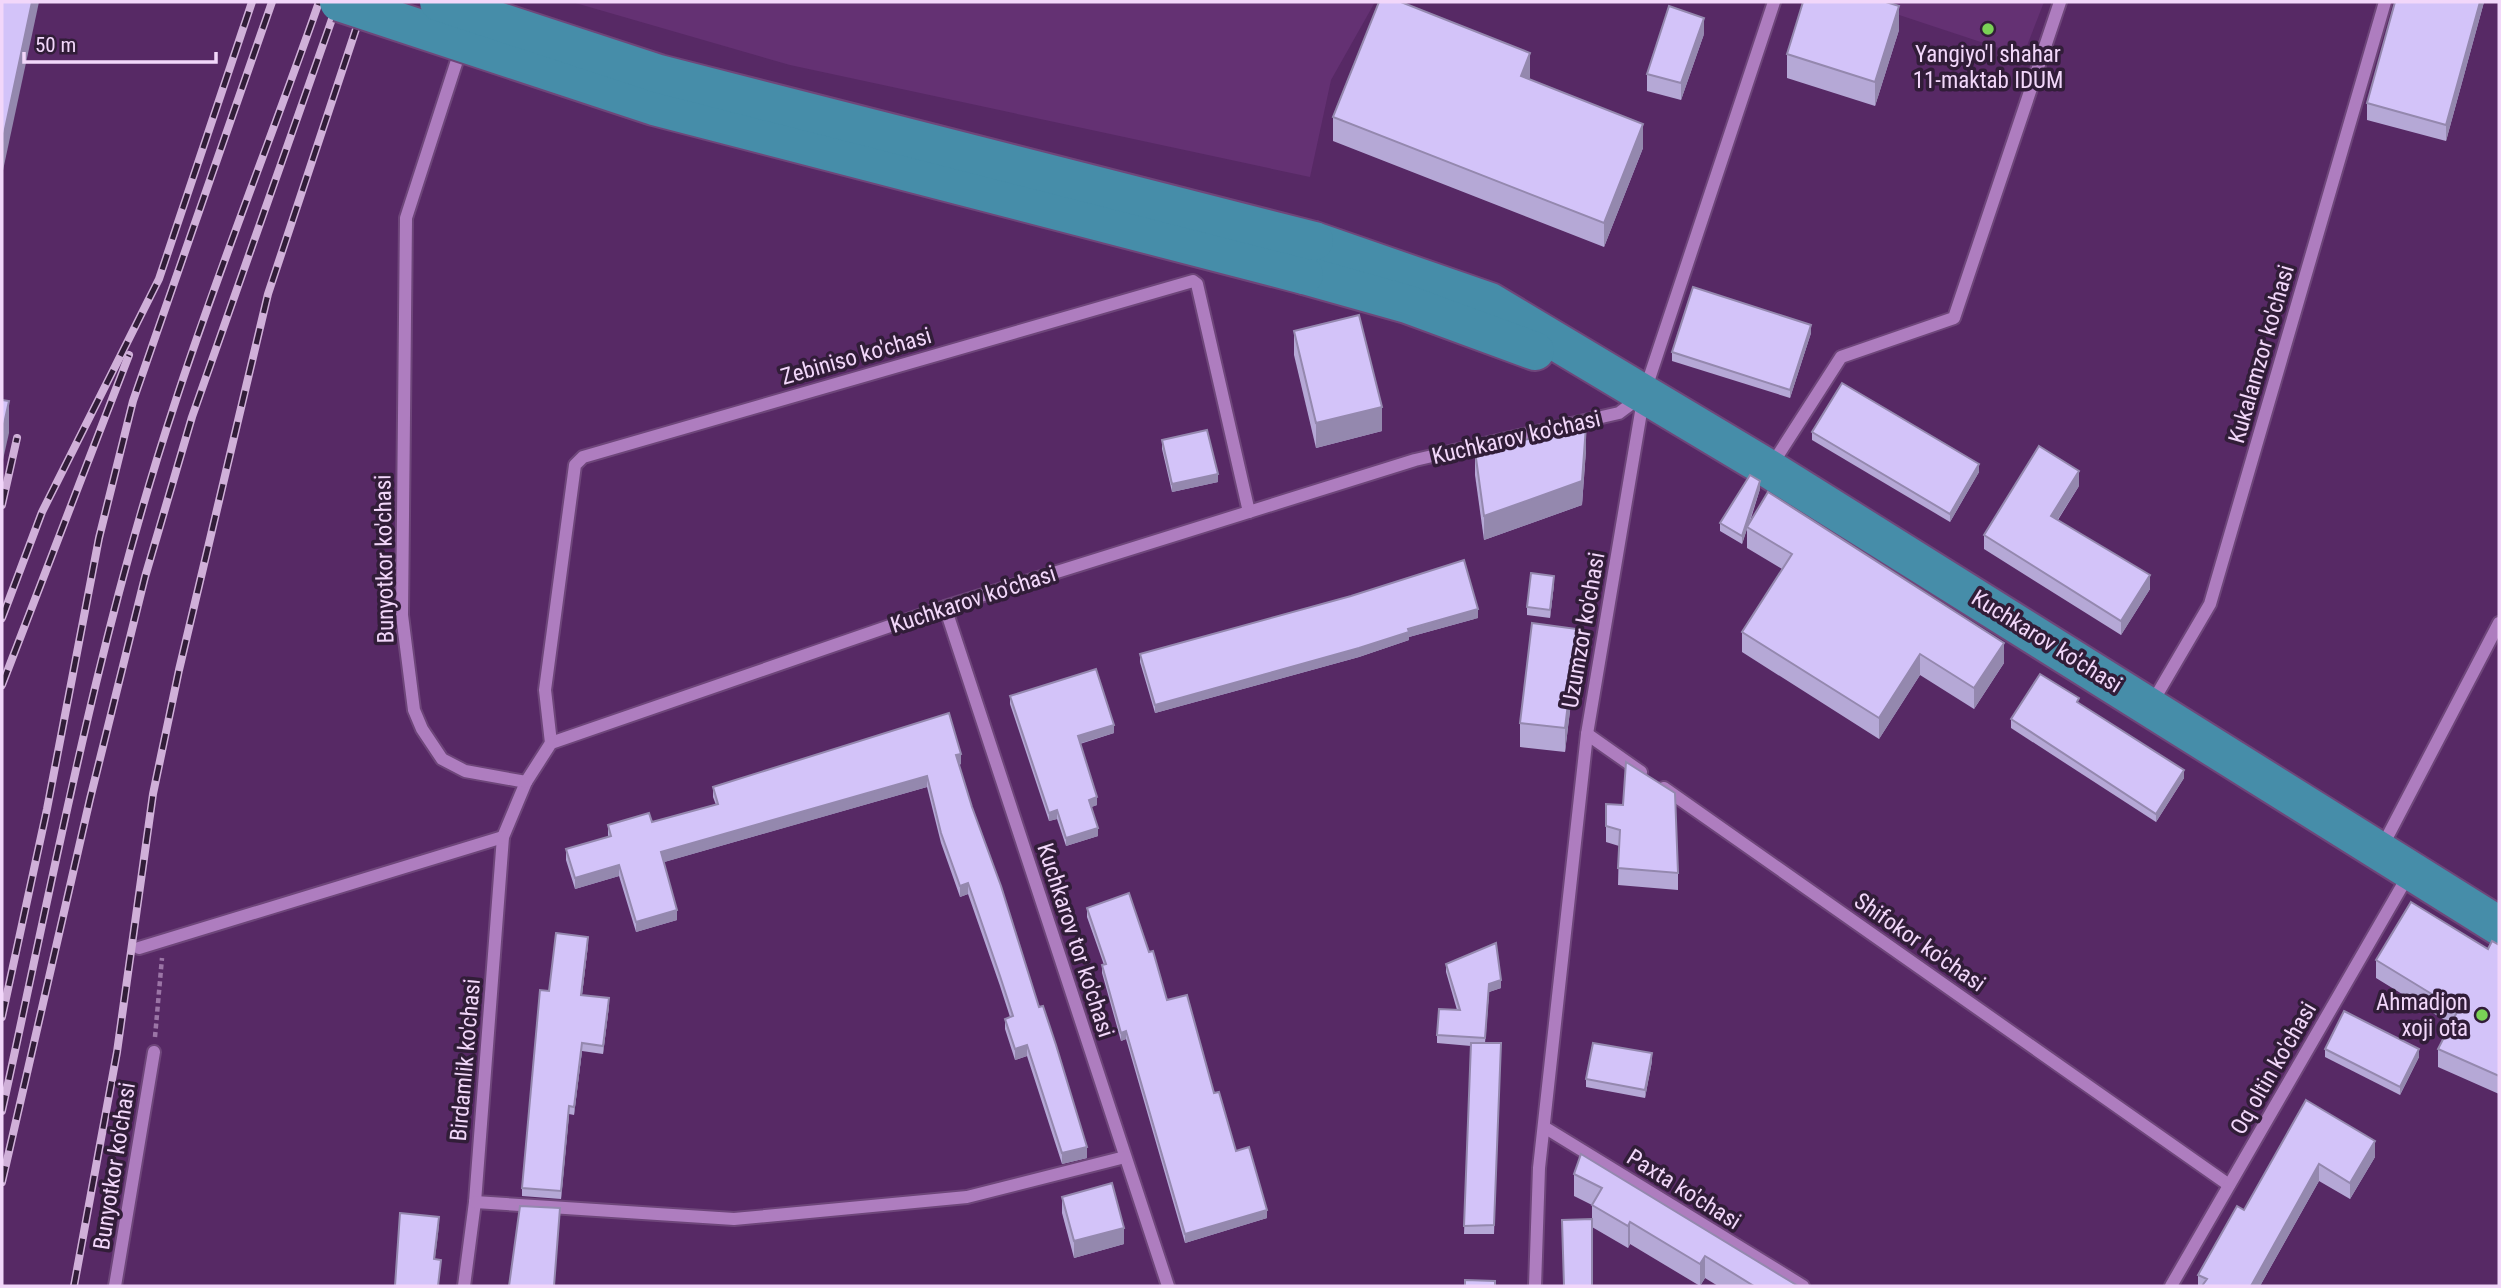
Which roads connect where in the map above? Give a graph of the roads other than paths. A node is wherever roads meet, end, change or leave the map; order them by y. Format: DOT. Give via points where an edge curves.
graph roads {
  1 [pos="339,2"];
  2 [pos="439,2"];
  3 [pos="478,2"];
  4 [pos="1774,2"];
  5 [pos="2060,2"];
  6 [pos="2385,2"];
  7 [pos="1309,258"];
  8 [pos="1644,394"];
  9 [pos="1769,469"];
  10 [pos="1249,512"];
  11 [pos="944,607"];
  12 [pos="2499,623"];
  13 [pos="2151,706"];
  14 [pos="1587,734"];
  15 [pos="551,743"];
  16 [pos="526,782"];
  17 [pos="503,837"];
  18 [pos="2395,861"];
  19 [pos="2499,926"];
  20 [pos="139,948"];
  21 [pos="154,1052"];
  22 [pos="1544,1127"];
  23 [pos="1125,1157"];
  24 [pos="2229,1185"];
  25 [pos="475,1202"];
  26 [pos="115,1286"];
  27 [pos="464,1286"];
  28 [pos="1168,1286"];
  29 [pos="1535,1286"];
  30 [pos="1803,1286"];
  31 [pos="2171,1286"];
  1 -- 7 [label="main road, bridge" via="654,106"];
  2 -- 7 [label="main road, bridge" via="659,74"];
  3 -- 16 [label="street, Bunyotkor ko'chasi" via="406,218 401,615 414,710 442,759 465,771"];
  4 -- 8 [label="street, Uzumzor ko'chasi"];
  5 -- 9 [label="street" via="1954,318 1841,357"];
  6 -- 13 [label="street, Kukalamzor ko'chasi" via="2210,604"];
  7 -- 8 [label="main road" via="1407,304"];
  8 -- 9 [label="main road, Kuchkarov ko'chasi"];
  8 -- 10 [label="street, Kuchkarov ko'chasi" via="1619,413 1415,460"];
  8 -- 14 [label="street, Uzumzor ko'chasi"];
  9 -- 13 [label="main road, Kuchkarov ko'chasi"];
  10 -- 11 [label="street, Kuchkarov ko'chasi"];
  10 -- 15 [label="street, Zebiniso ko'chasi" via="1193,281 583,457 575,465 545,690"];
  11 -- 15 [label="street, Kuchkarov ko'chasi"];
  11 -- 23 [label="street, Kuchkarov tor ko'chasi"];
  12 -- 18 [label="street"];
  13 -- 18 [label="main road, Kuchkarov ko'chasi"];
  14 -- 22 [label="street, Uzumzor ko'chasi"];
  14 -- 24 [label="street, Shifokor ko'chasi"];
  15 -- 16 [label="street"];
  16 -- 17 [label="street"];
  17 -- 20 [label="street"];
  17 -- 25 [label="street, Birdamlik ko'chasi"];
  18 -- 19 [label="main road, Kuchkarov ko'chasi"];
  18 -- 24 [label="street, Oq oltin ko'chasi"];
  21 -- 26 [label="street, Bunyotkor ko'chasi"];
  22 -- 29 [label="street, Uzumzor ko'chasi"];
  22 -- 30 [label="street, Paxta ko'chasi"];
  23 -- 25 [label="street" via="968,1197 734,1219"];
  23 -- 28 [label="street, Kuchkarov tor ko'chasi"];
  24 -- 31 [label="street, Oq oltin ko'chasi"];
  25 -- 27 [label="street, Birdamlik ko'chasi"];
}
